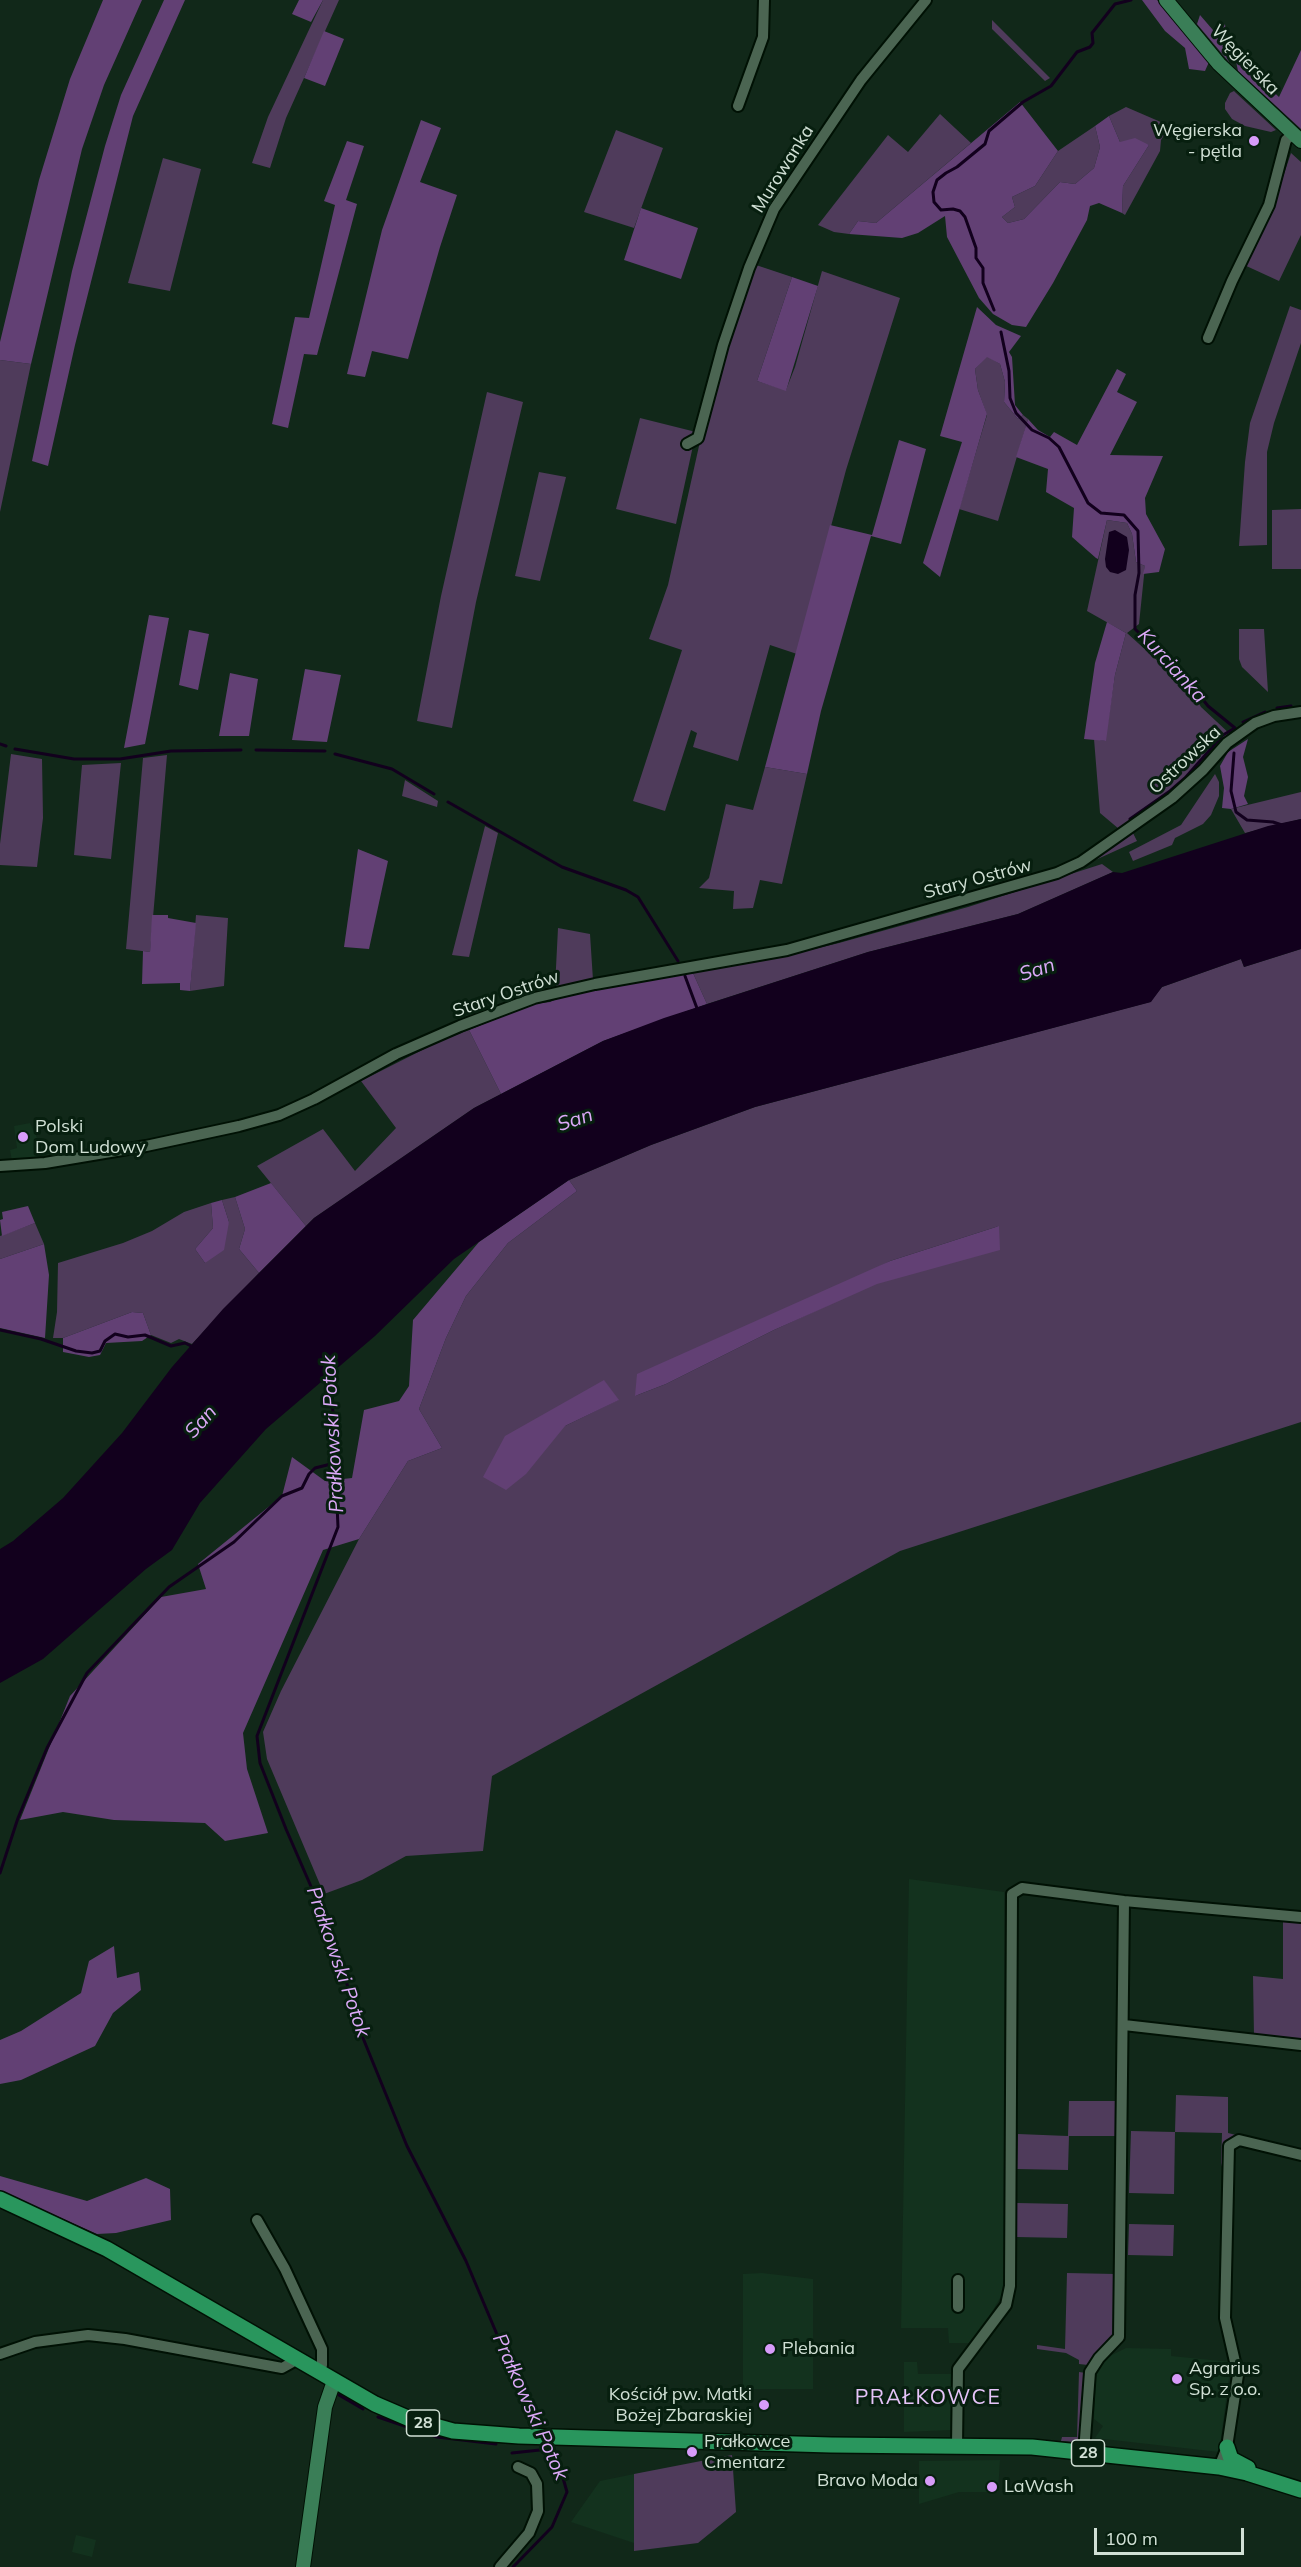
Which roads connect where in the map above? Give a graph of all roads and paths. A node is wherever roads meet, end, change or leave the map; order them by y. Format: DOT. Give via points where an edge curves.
graph roads {
  1 [pos="764,0"];
  2 [pos="926,0"];
  3 [pos="1172,2"];
  4 [pos="738,106"];
  5 [pos="1297,137"];
  6 [pos="1208,338"];
  7 [pos="687,444"];
  8 [pos="1301,712"];
  9 [pos="1068,868"];
  10 [pos="0,1166"];
  11 [pos="1124,1901"];
  12 [pos="1301,1917"];
  13 [pos="1124,2025"];
  14 [pos="1301,2045"];
  15 [pos="1301,2155"];
  16 [pos="0,2199"];
  17 [pos="257,2220"];
  18 [pos="958,2280"];
  19 [pos="958,2307"];
  20 [pos="0,2354"];
  21 [pos="295,2357"];
  22 [pos="318,2371"];
  23 [pos="334,2381"];
  24 [pos="957,2446"];
  25 [pos="1227,2447"];
  26 [pos="1084,2452"];
  27 [pos="518,2467"];
  28 [pos="1219,2467"];
  29 [pos="1272,2480"];
  30 [pos="1301,2490"];
  31 [pos="303,2567"];
  32 [pos="500,2567"];
  1 -- 4 [label="street" via="763,37"];
  2 -- 7 [label="street, Murowanka" via="861,80 774,209 723,345 698,438"];
  3 -- 5 [label="street, Węgierska" via="1219,64"];
  5 -- 6 [label="street" via="1286,140 1269,205"];
  8 -- 9 [label="street, Ostrowska" via="1274,716 1247,728 1172,798"];
  9 -- 10 [label="street, Stary Ostrów" via="787,950 534,998 396,1054 279,1115 149,1146 45,1163"];
  11 -- 12 [label="street"];
  11 -- 13 [label="street"];
  11 -- 24 [label="street" via="1022,1888 1012,1894 1010,2286 1006,2305 958,2369"];
  13 -- 14 [label="street"];
  13 -- 26 [label="street" via="1119,2337 1090,2372"];
  15 -- 25 [label="street" via="1239,2140 1229,2146 1225,2318 1238,2375"];
  16 -- 21 [label="main road, 28" via="107,2249"];
  17 -- 22 [label="street" via="285,2269 321,2349"];
  18 -- 19 [label="street"];
  20 -- 21 [label="street" via="35,2342 88,2335 282,2368"];
  21 -- 22 [label="main road, 28"];
  22 -- 23 [label="main road, 28"];
  23 -- 24 [label="main road, 28" via="375,2404 453,2431 519,2436"];
  23 -- 31 [label="street" via="325,2407"];
  24 -- 26 [label="main road, 28"];
  25 -- 28 [label="street"];
  25 -- 29 [label="main road" via="1231,2459"];
  26 -- 28 [label="main road, 28"];
  27 -- 32 [label="street" via="531,2473 537,2484 538,2511 529,2533"];
  28 -- 29 [label="main road, 28"];
  29 -- 30 [label="main road, 28"];
}
